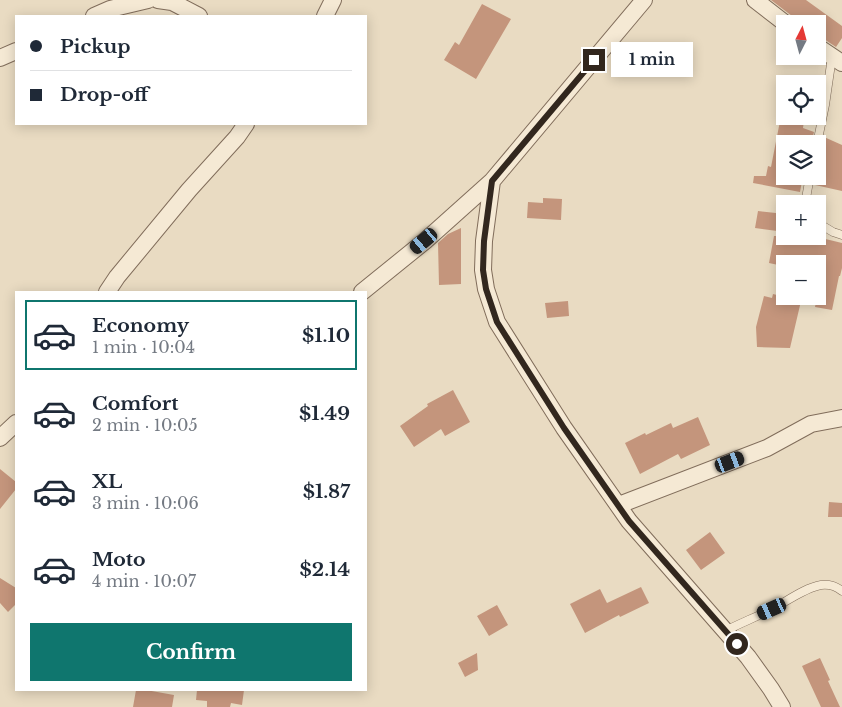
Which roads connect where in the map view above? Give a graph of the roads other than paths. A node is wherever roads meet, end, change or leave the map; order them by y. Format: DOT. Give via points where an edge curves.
graph roads {
  1 [pos="148,0"];
  2 [pos="158,0"];
  3 [pos="333,0"];
  4 [pos="644,0"];
  5 [pos="755,0"];
  6 [pos="96,15"];
  7 [pos="197,15"];
  8 [pos="326,15"];
  9 [pos="776,16"];
  10 [pos="15,51"];
  11 [pos="826,52"];
  12 [pos="0,58"];
  13 [pos="837,60"];
  14 [pos="245,125"];
  15 [pos="819,135"];
  16 [pos="492,181"];
  17 [pos="826,228"];
  18 [pos="842,235"];
  19 [pos="108,291"];
  20 [pos="363,291"];
  21 [pos="842,418"];
  22 [pos="15,424"];
  23 [pos="0,438"];
  24 [pos="619,506"];
  25 [pos="842,592"];
  26 [pos="725,631"];
  27 [pos="782,707"];
  1 -- 6 [label="street"];
  2 -- 7 [label="street" via="172,2"];
  3 -- 8 [label="street"];
  4 -- 16 [label="street"];
  5 -- 9 [label="street"];
  10 -- 12 [label="street"];
  11 -- 13 [label="street"];
  13 -- 15 [label="lane"];
  14 -- 19 [label="street"];
  16 -- 20 [label="street"];
  16 -- 24 [label="street" via="483,270 497,322 564,428"];
  17 -- 18 [label="lane"];
  21 -- 24 [label="street" via="811,424 767,448"];
  22 -- 23 [label="street"];
  24 -- 26 [label="street"];
  25 -- 26 [label="lane" via="837,586 818,585"];
  26 -- 27 [label="street" via="748,657"];
}
